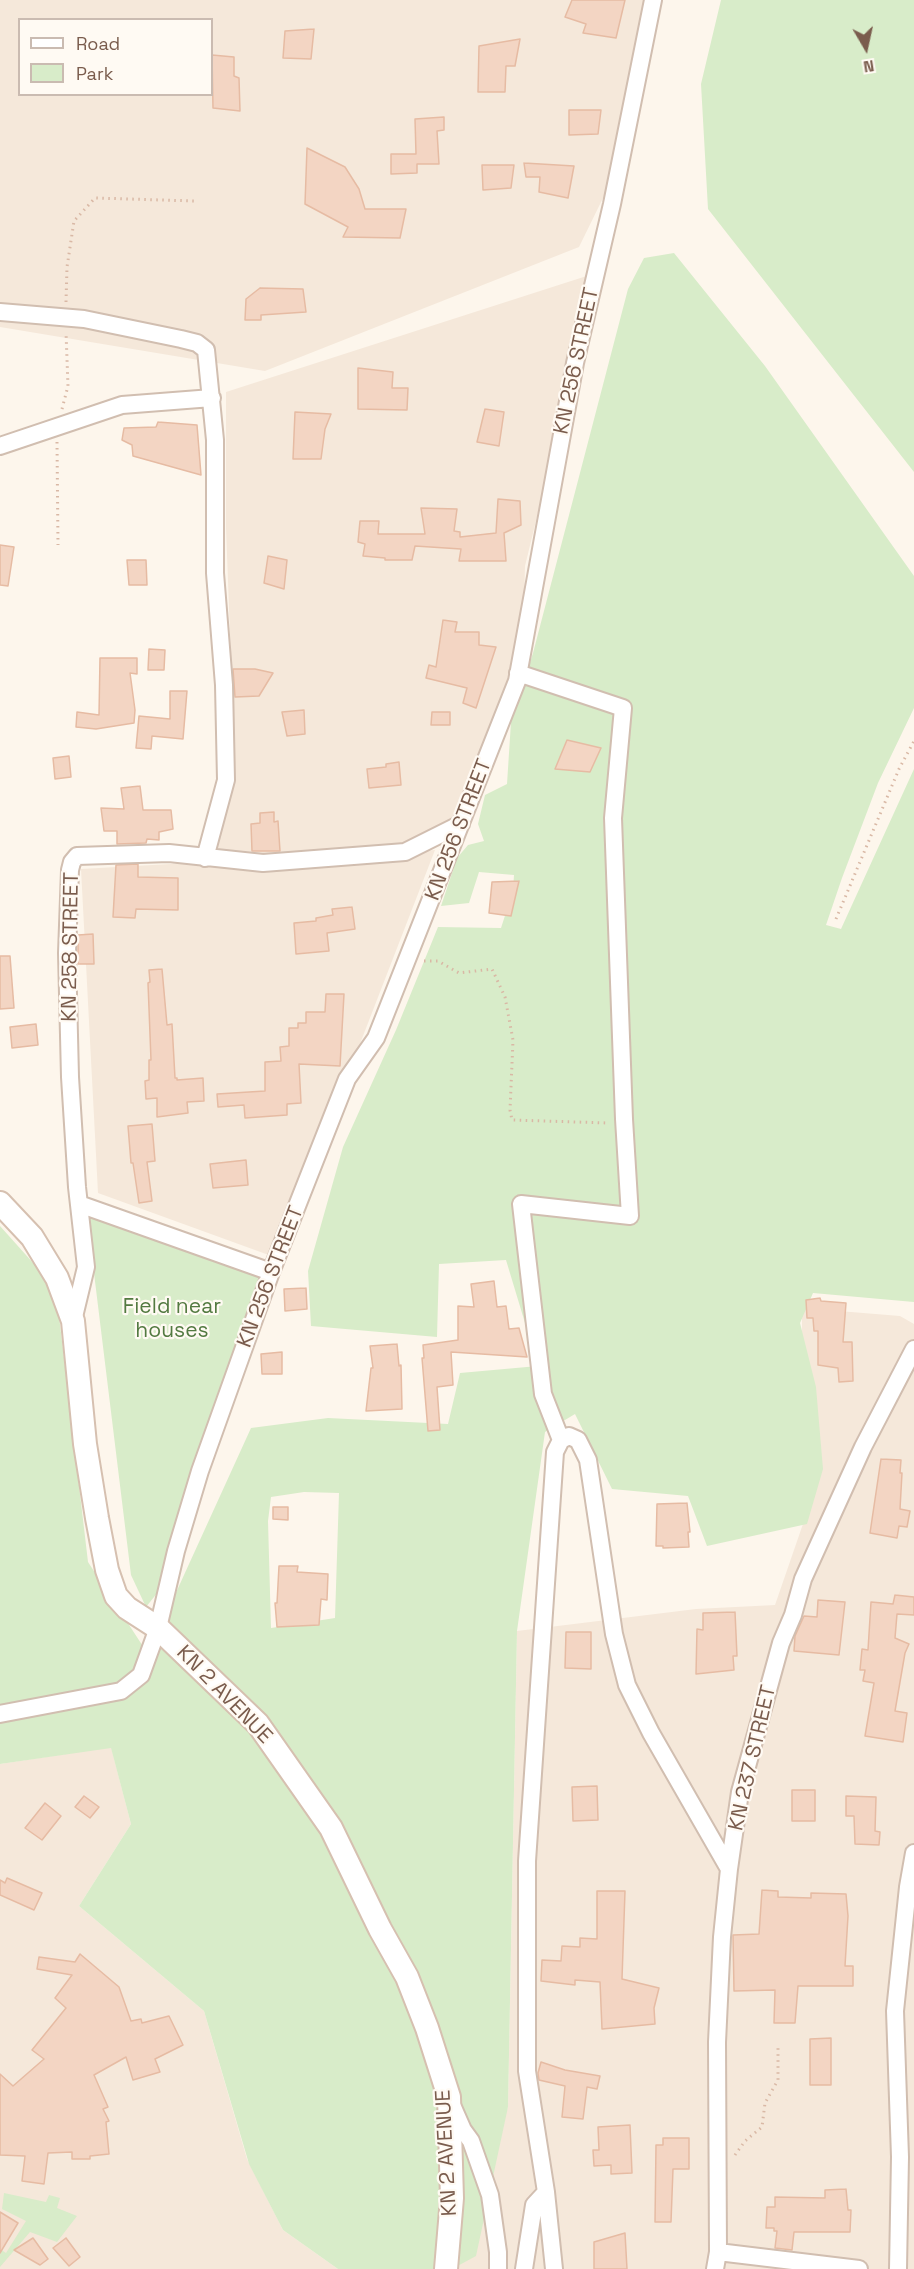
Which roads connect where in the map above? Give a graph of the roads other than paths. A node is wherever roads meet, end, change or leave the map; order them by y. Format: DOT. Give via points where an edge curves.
graph roads {
  1 [pos="653,0"];
  2 [pos="0,312"];
  3 [pos="212,398"];
  4 [pos="0,446"];
  5 [pos="518,673"];
  6 [pos="461,824"];
  7 [pos="205,858"];
  8 [pos="0,1203"];
  9 [pos="79,1204"];
  10 [pos="270,1272"];
  11 [pos="73,1321"];
  12 [pos="914,1349"];
  13 [pos="561,1440"];
  14 [pos="158,1628"];
  15 [pos="0,1714"];
  16 [pos="914,1853"];
  17 [pos="729,1869"];
  18 [pos="449,2097"];
  19 [pos="546,2192"];
  20 [pos="717,2252"];
  21 [pos="446,2269"];
  22 [pos="498,2269"];
  23 [pos="524,2269"];
  24 [pos="554,2269"];
  25 [pos="715,2269"];
  26 [pos="859,2269"];
  27 [pos="898,2269"];
  1 -- 5 [label="street, KN 256 STREET" via="575,363"];
  2 -- 3 [label="street" via="84,319 197,343 206,350"];
  3 -- 4 [label="street" via="123,405"];
  3 -- 7 [label="street" via="215,573 224,685 226,780"];
  5 -- 6 [label="street, KN 256 STREET"];
  5 -- 13 [label="street" via="623,708 613,818 630,1216 521,1204 543,1394"];
  6 -- 7 [label="street, KN 258 STREET" via="405,852 263,863"];
  6 -- 10 [label="street, KN 256 STREET" via="376,1038 347,1078"];
  7 -- 9 [label="street, KN 258 STREET" via="169,853 77,856 72,862 67,953 70,1088"];
  8 -- 11 [label="main road, KN 2 AVENUE" via="37,1245 57,1278"];
  9 -- 10 [label="street"];
  9 -- 11 [label="street, KN 258 STREET" via="86,1267"];
  10 -- 14 [label="street, KN 256 STREET" via="200,1471"];
  11 -- 14 [label="main road, KN 2 AVENUE" via="85,1444 107,1570 116,1596"];
  12 -- 17 [label="street, KN 237 STREET" via="863,1447 803,1579 740,1792"];
  13 -- 17 [label="street" via="569,1436 578,1440 588,1460 614,1634 627,1685"];
  13 -- 19 [label="street" via="555,1452 527,1861 527,2071"];
  14 -- 15 [label="street, KN 256 STREET" via="141,1675 121,1691"];
  14 -- 18 [label="main road, KN 2 AVENUE" via="258,1724 331,1828 407,1977"];
  16 -- 27 [label="street" via="895,2011 900,2157"];
  17 -- 20 [label="street, KN 237 STREET" via="717,2042"];
  18 -- 21 [label="main road, KN 2 AVENUE" via="452,2198"];
  18 -- 22 [label="street" via="471,2141 490,2195"];
  19 -- 23 [label="street" via="534,2205"];
  19 -- 24 [label="street"];
  20 -- 25 [label="street, KN 237 STREET"];
  20 -- 26 [label="street"];
}
